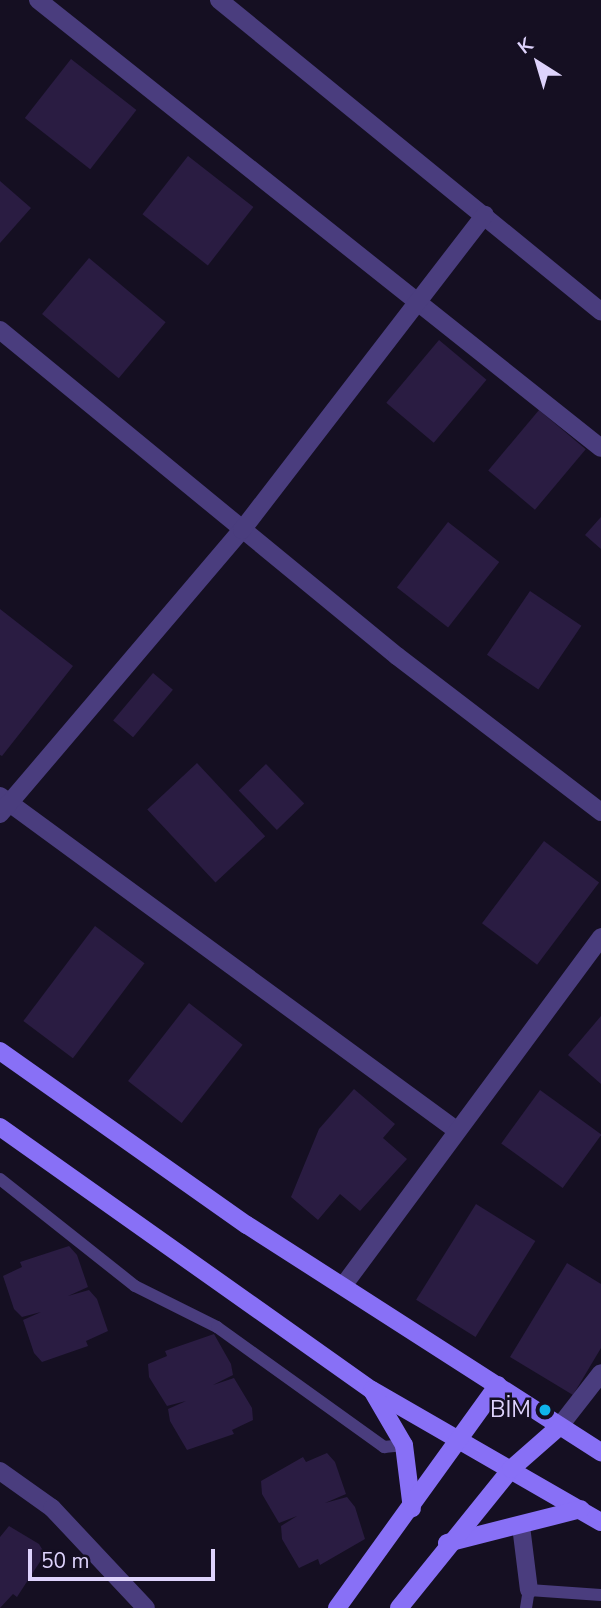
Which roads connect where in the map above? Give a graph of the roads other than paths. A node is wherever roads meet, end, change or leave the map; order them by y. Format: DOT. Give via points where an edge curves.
graph roads {
  1 [pos="38,0"];
  2 [pos="219,0"];
  3 [pos="485,215"];
  4 [pos="417,303"];
  5 [pos="601,312"];
  6 [pos="0,330"];
  7 [pos="601,448"];
  8 [pos="242,530"];
  9 [pos="3,804"];
  10 [pos="601,812"];
  11 [pos="601,937"];
  12 [pos="0,1051"];
  13 [pos="0,1127"];
  14 [pos="456,1130"];
  15 [pos="0,1179"];
  16 [pos="344,1286"];
  17 [pos="601,1373"];
  18 [pos="498,1385"];
  19 [pos="372,1390"];
  20 [pos="559,1427"];
  21 [pos="459,1440"];
  22 [pos="404,1445"];
  23 [pos="601,1452"];
  24 [pos="511,1469"];
  25 [pos="0,1471"];
  26 [pos="412,1509"];
  27 [pos="581,1509"];
  28 [pos="601,1522"];
  29 [pos="522,1526"];
  30 [pos="447,1543"];
  31 [pos="601,1595"];
  32 [pos="527,1599"];
  33 [pos="146,1608"];
  34 [pos="337,1608"];
  35 [pos="399,1608"];
  1 -- 4 [label="street"];
  2 -- 3 [label="street"];
  3 -- 4 [label="street"];
  3 -- 5 [label="street"];
  4 -- 7 [label="street"];
  4 -- 8 [label="street"];
  6 -- 8 [label="street"];
  8 -- 9 [label="street"];
  8 -- 10 [label="street"];
  9 -- 14 [label="street"];
  11 -- 14 [label="street"];
  12 -- 16 [label="street" via="247,1225"];
  13 -- 19 [label="street"];
  14 -- 16 [label="street"];
  15 -- 22 [label="lane" via="135,1286 216,1327 384,1447"];
  16 -- 18 [label="street"];
  17 -- 20 [label="street"];
  18 -- 20 [label="street"];
  18 -- 21 [label="street"];
  19 -- 21 [label="street"];
  19 -- 22 [label="street"];
  20 -- 23 [label="street"];
  20 -- 24 [label="street"];
  21 -- 24 [label="street"];
  21 -- 26 [label="street"];
  22 -- 26 [label="street"];
  24 -- 27 [label="street"];
  24 -- 30 [label="street"];
  25 -- 33 [label="street" via="52,1508"];
  26 -- 34 [label="street"];
  27 -- 28 [label="street"];
  27 -- 29 [label="street"];
  29 -- 30 [label="street"];
  29 -- 32 [label="street"];
  30 -- 35 [label="street"];
  31 -- 32 [label="lane"];
}
